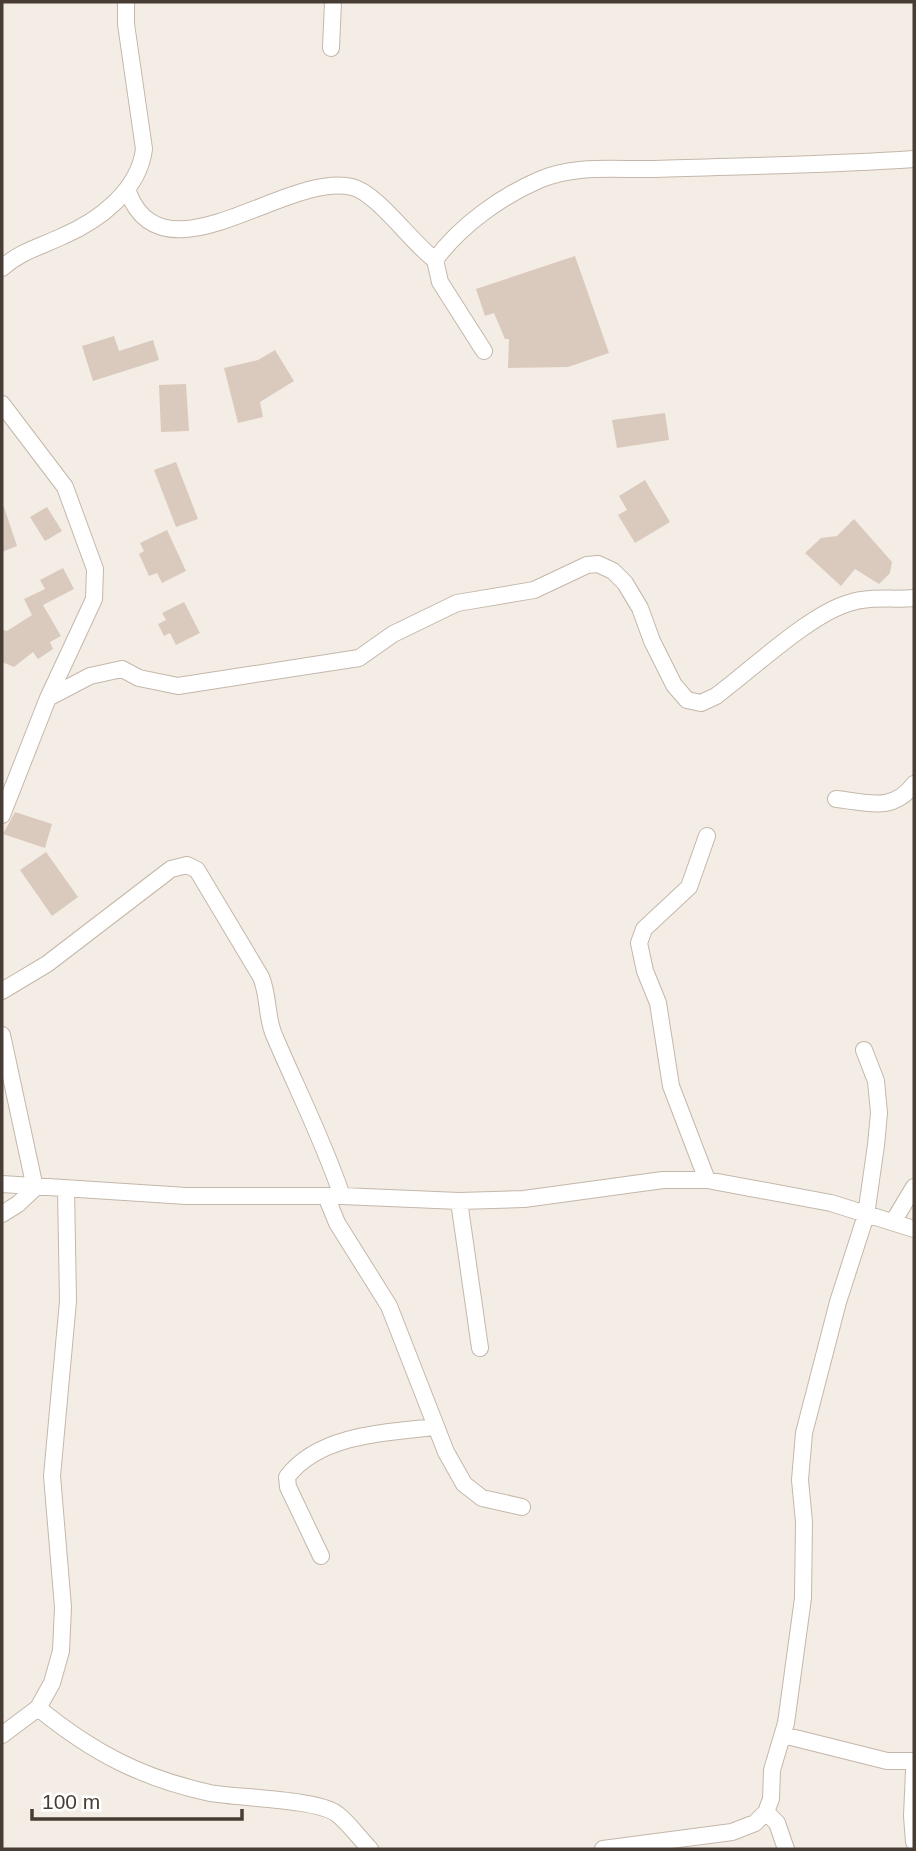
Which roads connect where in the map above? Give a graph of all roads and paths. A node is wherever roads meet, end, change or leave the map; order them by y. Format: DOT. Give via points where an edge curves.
graph roads {
  1 [pos="126,2"];
  2 [pos="333,2"];
  3 [pos="331,48"];
  4 [pos="914,159"];
  5 [pos="128,192"];
  6 [pos="435,260"];
  7 [pos="2,268"];
  8 [pos="484,351"];
  9 [pos="2,404"];
  10 [pos="914,598"];
  11 [pos="48,698"];
  12 [pos="914,784"];
  13 [pos="836,799"];
  14 [pos="2,814"];
  15 [pos="707,836"];
  16 [pos="2,991"];
  17 [pos="2,1035"];
  18 [pos="864,1050"];
  19 [pos="708,1180"];
  20 [pos="2,1184"];
  21 [pos="914,1187"];
  22 [pos="35,1188"];
  23 [pos="66,1189"];
  24 [pos="334,1196"];
  25 [pos="459,1201"];
  26 [pos="2,1214"];
  27 [pos="866,1215"];
  28 [pos="893,1222"];
  29 [pos="914,1229"];
  30 [pos="480,1348"];
  31 [pos="436,1427"];
  32 [pos="522,1507"];
  33 [pos="321,1556"];
  34 [pos="38,1708"];
  35 [pos="2,1735"];
  36 [pos="783,1735"];
  37 [pos="914,1761"];
  38 [pos="914,1771"];
  39 [pos="766,1812"];
  40 [pos="914,1842"];
  41 [pos="667,1845"];
  42 [pos="370,1849"];
  43 [pos="603,1849"];
  44 [pos="786,1849"];
  1 -- 5 [label="street" via="125,24 144,149"];
  2 -- 3 [label="street"];
  4 -- 6 [label="street" via="834,165 579,169 540,180 492,206"];
  5 -- 6 [label="street" via="134,208 161,230 229,219 334,184 356,187"];
  5 -- 7 [label="street" via="65,236 21,252"];
  6 -- 8 [label="street" via="440,282"];
  9 -- 11 [label="street" via="65,487 95,569 94,599"];
  10 -- 11 [label="street" via="847,603 701,703 687,700 674,685 625,583 598,564 534,590 457,603 359,658 178,686 139,678 122,669 90,676"];
  11 -- 14 [label="street"];
  12 -- 13 [label="street" via="898,801 886,804"];
  15 -- 19 [label="street" via="689,887 643,929 639,943 658,1003 671,1086"];
  16 -- 24 [label="street" via="47,964 171,869 187,865 197,870 261,977 273,1033 326,1147"];
  17 -- 22 [label="street"];
  18 -- 27 [label="street" via="876,1080 879,1113"];
  19 -- 25 [label="street" via="663,1180 524,1199"];
  19 -- 27 [label="street" via="792,1194"];
  20 -- 22 [label="street"];
  21 -- 28 [label="street"];
  22 -- 23 [label="street"];
  22 -- 26 [label="street"];
  23 -- 24 [label="street" via="186,1196"];
  23 -- 34 [label="street" via="68,1301 52,1476 63,1607 61,1651 52,1683"];
  24 -- 25 [label="street"];
  24 -- 31 [label="street" via="337,1223 389,1306"];
  25 -- 30 [label="street"];
  27 -- 28 [label="street"];
  27 -- 36 [label="street" via="804,1433 800,1480 803,1598"];
  28 -- 29 [label="street"];
  31 -- 32 [label="street" via="464,1484 482,1498"];
  31 -- 33 [label="street" via="384,1432 332,1445 296,1465 287,1477 288,1487"];
  34 -- 35 [label="street"];
  34 -- 42 [label="street" via="81,1743 125,1766 211,1793 335,1812"];
  36 -- 37 [label="street" via="887,1761"];
  36 -- 39 [label="street" via="776,1749"];
  38 -- 40 [label="street"];
  39 -- 41 [label="street" via="755,1823 732,1832"];
  39 -- 44 [label="street" via="777,1822"];
  41 -- 43 [label="street"];
}
